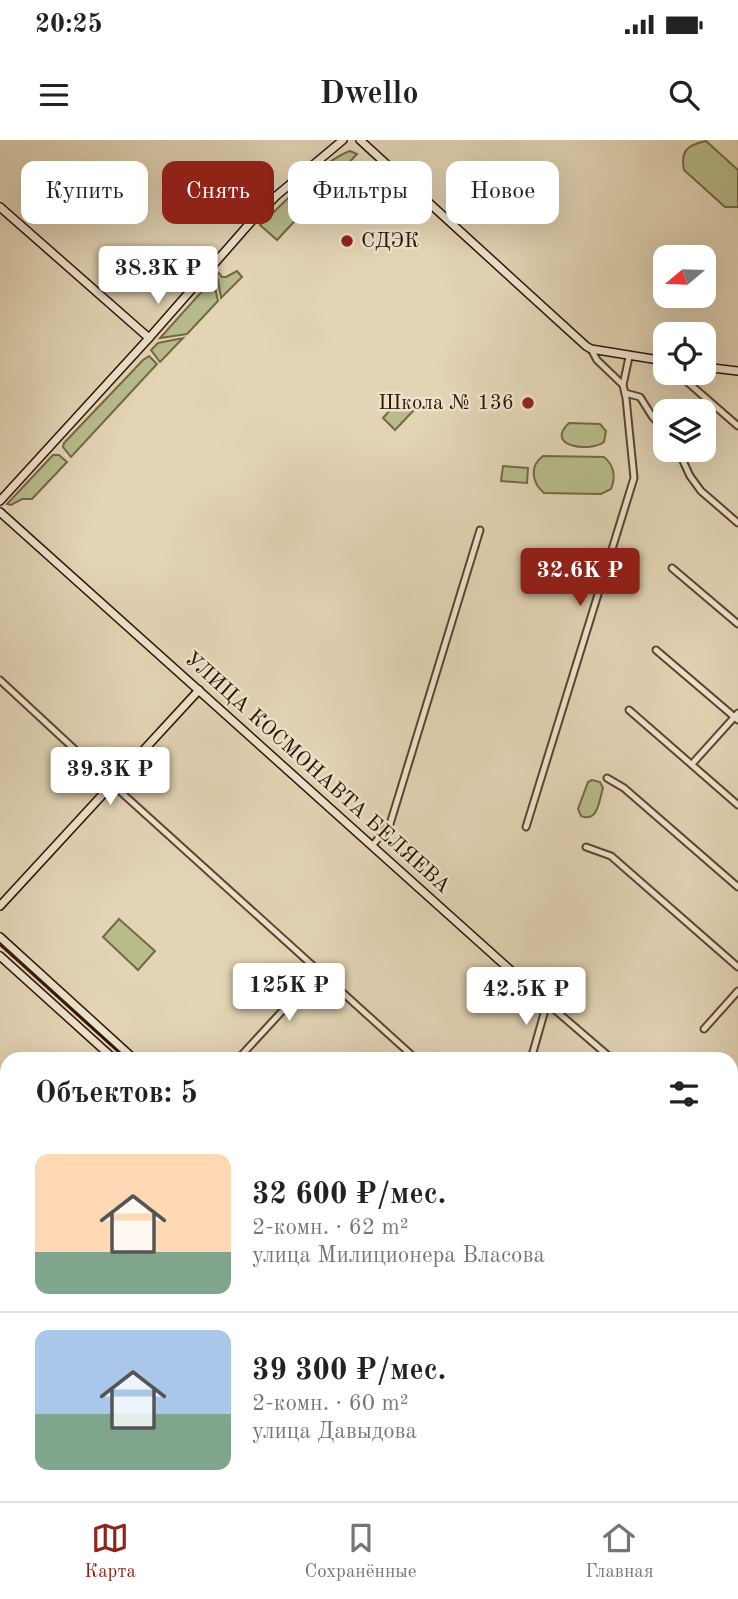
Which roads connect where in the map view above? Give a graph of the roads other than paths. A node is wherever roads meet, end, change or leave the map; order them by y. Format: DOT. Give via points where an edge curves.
graph roads {
  1 [pos="343,140"];
  2 [pos="360,140"];
  3 [pos="0,207"];
  4 [pos="149,338"];
  5 [pos="591,349"];
  6 [pos="629,357"];
  7 [pos="653,360"];
  8 [pos="716,368"];
  9 [pos="738,371"];
  10 [pos="623,385"];
  11 [pos="691,385"];
  12 [pos="625,393"];
  13 [pos="653,417"];
  14 [pos="738,426"];
  15 [pos="684,462"];
  16 [pos="0,501"];
  17 [pos="0,512"];
  18 [pos="738,523"];
  19 [pos="480,530"];
  20 [pos="672,568"];
  21 [pos="738,624"];
  22 [pos="656,650"];
  23 [pos="0,680"];
  24 [pos="199,690"];
  25 [pos="629,710"];
  26 [pos="737,717"];
  27 [pos="692,764"];
  28 [pos="607,778"];
  29 [pos="112,784"];
  30 [pos="738,805"];
  31 [pos="526,827"];
  32 [pos="372,846"];
  33 [pos="586,847"];
  34 [pos="738,887"];
  35 [pos="0,906"];
  36 [pos="0,937"];
  37 [pos="0,956"];
  38 [pos="738,968"];
  39 [pos="320,970"];
  40 [pos="738,991"];
  41 [pos="547,1003"];
  42 [pos="704,1030"];
  43 [pos="106,1052"];
  44 [pos="126,1052"];
  45 [pos="244,1052"];
  46 [pos="408,1052"];
  47 [pos="533,1052"];
  48 [pos="604,1052"];
  1 -- 4 [label="street" via="276,196"];
  2 -- 5 [label="street"];
  3 -- 4 [label="street"];
  4 -- 16 [label="street"];
  5 -- 6 [label="street"];
  5 -- 10 [label="street"];
  6 -- 7 [label="street"];
  6 -- 10 [label="street"];
  8 -- 9 [label="street"];
  10 -- 12 [label="street"];
  11 -- 14 [label="street"];
  12 -- 13 [label="street" via="640,397"];
  12 -- 31 [label="street" via="634,478"];
  15 -- 18 [label="street" via="701,491"];
  17 -- 24 [label="street, УЛИЦА КОСМОНАВТА БЕЛЯЕВА"];
  19 -- 32 [label="street" via="390,824"];
  20 -- 21 [label="street"];
  22 -- 26 [label="street"];
  23 -- 29 [label="street"];
  24 -- 29 [label="street"];
  24 -- 32 [label="street, УЛИЦА КОСМОНАВТА БЕЛЯЕВА"];
  25 -- 27 [label="street"];
  26 -- 27 [label="street"];
  27 -- 30 [label="street"];
  28 -- 34 [label="street"];
  29 -- 35 [label="street"];
  29 -- 39 [label="street"];
  32 -- 41 [label="street, УЛИЦА КОСМОНАВТА БЕЛЯЕВА"];
  33 -- 38 [label="street" via="611,856"];
  36 -- 44 [label="street"];
  37 -- 43 [label="street"];
  39 -- 45 [label="street"];
  39 -- 46 [label="street"];
  40 -- 42 [label="street"];
  41 -- 47 [label="street"];
  41 -- 48 [label="street, УЛИЦА КОСМОНАВТА БЕЛЯЕВА"];
}
